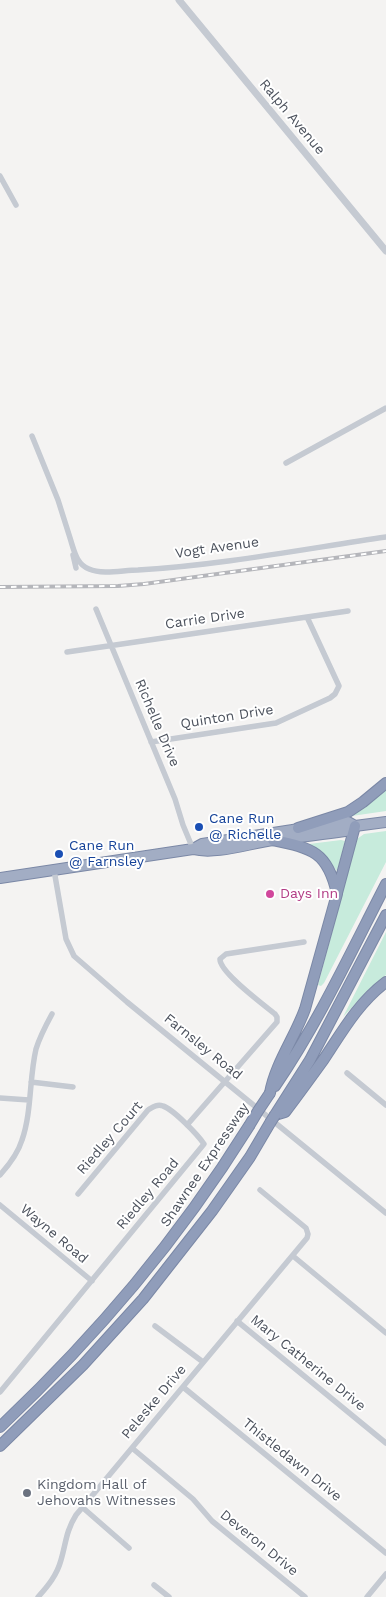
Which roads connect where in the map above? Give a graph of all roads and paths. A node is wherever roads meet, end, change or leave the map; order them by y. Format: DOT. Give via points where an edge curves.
graph roads {
  1 [pos="179,0"];
  2 [pos="0,176"];
  3 [pos="16,205"];
  4 [pos="386,250"];
  5 [pos="386,408"];
  6 [pos="32,436"];
  7 [pos="286,463"];
  8 [pos="386,536"];
  9 [pos="70,538"];
  10 [pos="76,568"];
  11 [pos="96,608"];
  12 [pos="348,611"];
  13 [pos="306,617"];
  14 [pos="112,646"];
  15 [pos="67,652"];
  16 [pos="151,742"];
  17 [pos="386,783"];
  18 [pos="386,822"];
  19 [pos="356,826"];
  20 [pos="298,828"];
  21 [pos="273,840"];
  22 [pos="193,849"];
  23 [pos="54,870"];
  24 [pos="0,878"];
  25 [pos="386,884"];
  26 [pos="337,894"];
  27 [pos="386,916"];
  28 [pos="304,942"];
  29 [pos="386,982"];
  30 [pos="52,1014"];
  31 [pos="348,1073"];
  32 [pos="32,1082"];
  33 [pos="225,1082"];
  34 [pos="73,1088"];
  35 [pos="270,1093"];
  36 [pos="0,1098"];
  37 [pos="29,1100"];
  38 [pos="386,1105"];
  39 [pos="275,1115"];
  40 [pos="187,1126"];
  41 [pos="0,1175"];
  42 [pos="260,1190"];
  43 [pos="78,1194"];
  44 [pos="0,1205"];
  45 [pos="386,1213"];
  46 [pos="293,1256"];
  47 [pos="92,1281"];
  48 [pos="238,1322"];
  49 [pos="155,1326"];
  50 [pos="386,1333"];
  51 [pos="203,1362"];
  52 [pos="183,1386"];
  53 [pos="1,1388"];
  54 [pos="0,1427"];
  55 [pos="386,1443"];
  56 [pos="0,1446"];
  57 [pos="132,1448"];
  58 [pos="82,1507"];
  59 [pos="129,1548"];
  60 [pos="386,1553"];
  61 [pos="386,1574"];
  62 [pos="154,1585"];
  63 [pos="38,1597"];
  64 [pos="170,1597"];
  65 [pos="305,1597"];
  66 [pos="367,1597"];
  1 -- 4 [label="street, Ralph Avenue"];
  2 -- 3 [label="street"];
  5 -- 7 [label="street"];
  6 -- 9 [label="street, Vogt Avenue"];
  8 -- 9 [label="street, Vogt Avenue" via="185,566 103,572 79,562"];
  9 -- 10 [label="street, Vogt Avenue"];
  11 -- 14 [label="street, Richelle Drive"];
  12 -- 13 [label="street, Carrie Drive"];
  13 -- 14 [label="street, Carrie Drive"];
  13 -- 16 [label="street, Quinton Drive" via="339,686 333,696 276,723"];
  14 -- 15 [label="street, Carrie Drive"];
  14 -- 16 [label="street, Richelle Drive"];
  16 -- 22 [label="street, Richelle Drive"];
  17 -- 20 [label="highway" via="348,812"];
  18 -- 19 [label="highway"];
  19 -- 20 [label="highway" via="348,822"];
  19 -- 21 [label="highway" via="351,830"];
  19 -- 26 [label="highway"];
  20 -- 22 [label="highway" via="202,844"];
  21 -- 22 [label="highway" via="224,849"];
  21 -- 26 [label="highway" via="300,846 321,857 334,878"];
  22 -- 23 [label="highway"];
  23 -- 24 [label="highway"];
  23 -- 33 [label="street, Farnsley Road" via="66,939 74,956"];
  25 -- 35 [label="highway, Shawnee Expressway" via="296,1055"];
  26 -- 35 [label="highway" via="305,1008 272,1079"];
  27 -- 39 [label="highway" via="310,1060"];
  28 -- 33 [label="street" via="226,954 220,959 221,965 236,982 278,1019"];
  29 -- 39 [label="highway" via="354,1014 285,1112"];
  30 -- 32 [label="street" via="37,1047"];
  31 -- 38 [label="street"];
  32 -- 34 [label="street"];
  32 -- 37 [label="street"];
  33 -- 40 [label="street"];
  33 -- 45 [label="street, Farnsley Road"];
  35 -- 54 [label="highway, Shawnee Expressway, bridge" via="204,1195 138,1282 76,1352"];
  36 -- 37 [label="street"];
  37 -- 41 [label="street" via="22,1141"];
  39 -- 56 [label="highway, bridge" via="212,1211 143,1298 84,1365"];
  40 -- 43 [label="street, Riedley Court" via="165,1107 158,1105 148,1110"];
  40 -- 47 [label="street, Riedley Road" via="203,1146"];
  42 -- 46 [label="street, Peleske Drive" via="306,1228 307,1238"];
  44 -- 47 [label="street, Wayne Road"];
  46 -- 48 [label="street, Peleske Drive"];
  46 -- 50 [label="street"];
  47 -- 53 [label="street, Riedley Road"];
  48 -- 51 [label="street, Peleske Drive"];
  48 -- 55 [label="street, Mary Catherine Drive"];
  49 -- 51 [label="street"];
  51 -- 52 [label="street, Peleske Drive"];
  52 -- 57 [label="street, Peleske Drive"];
  52 -- 60 [label="street, Thistledawn Drive"];
  57 -- 58 [label="street, Peleske Drive"];
  57 -- 65 [label="street, Deveron Drive" via="193,1499 212,1522"];
  58 -- 59 [label="street"];
  58 -- 63 [label="street, Peleske Drive" via="67,1531 57,1571"];
  61 -- 66 [label="street"];
  62 -- 64 [label="street"];
}
